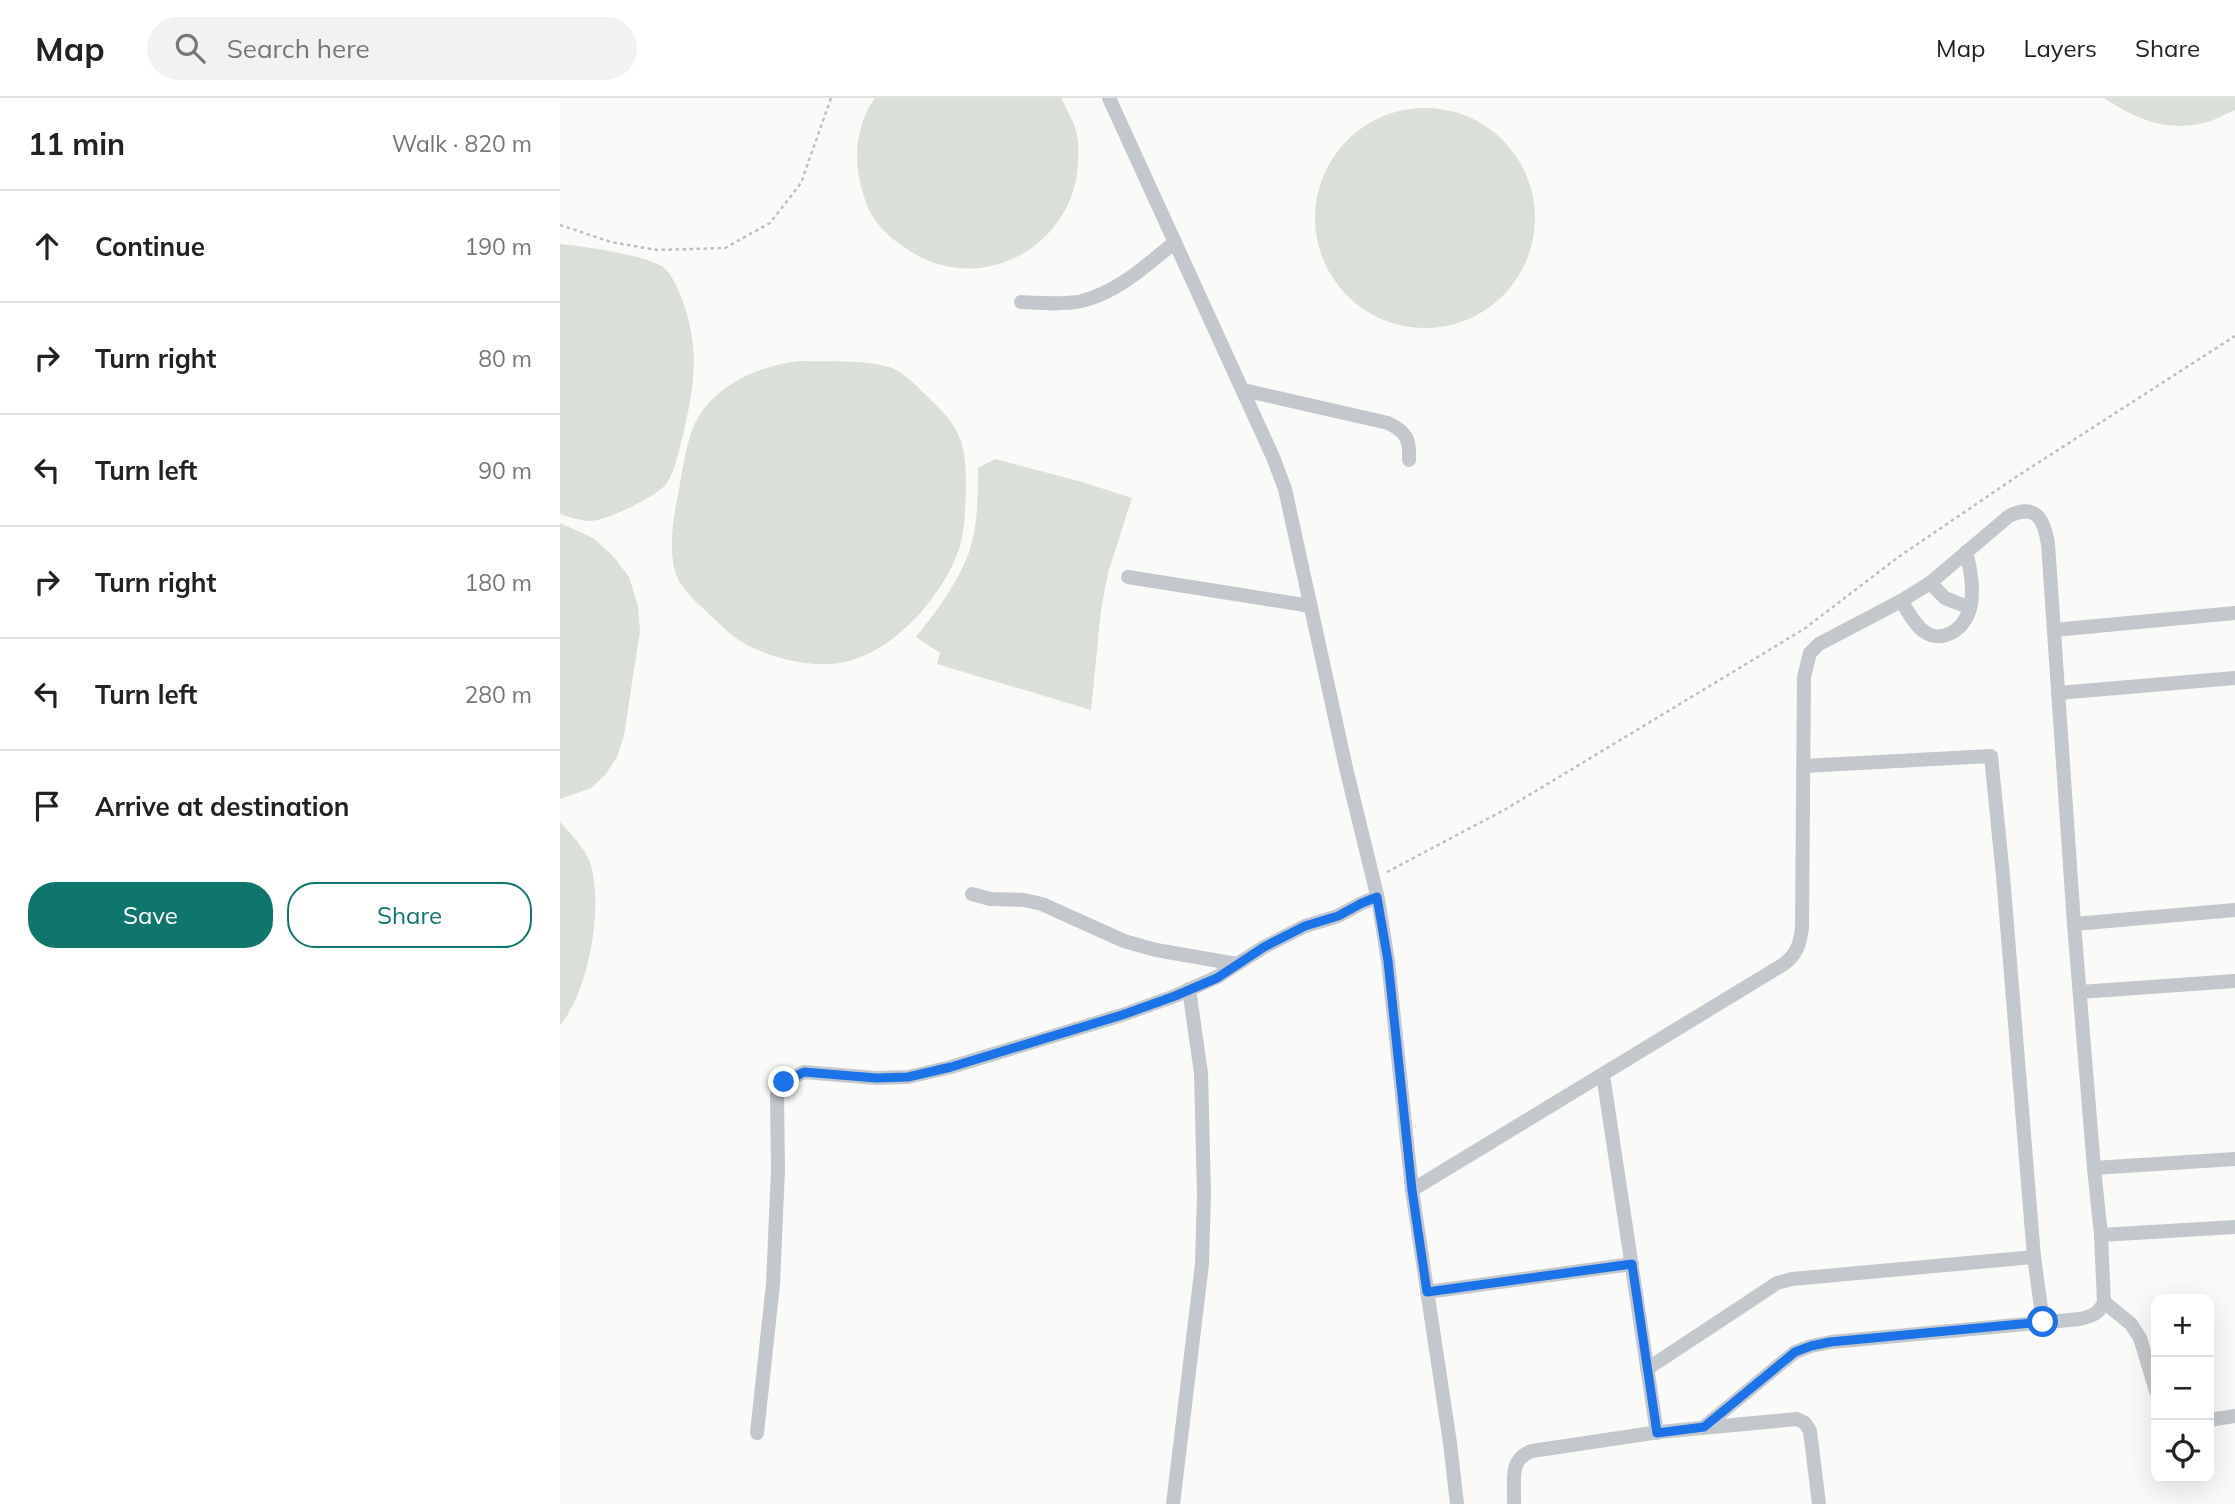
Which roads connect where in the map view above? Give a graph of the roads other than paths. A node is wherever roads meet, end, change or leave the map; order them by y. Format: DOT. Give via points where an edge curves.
graph roads {
  1 [pos="1108,98"];
  2 [pos="1175,242"];
  3 [pos="1021,302"];
  4 [pos="1243,390"];
  5 [pos="1409,460"];
  6 [pos="1966,552"];
  7 [pos="1128,577"];
  8 [pos="1930,583"];
  9 [pos="1902,601"];
  10 [pos="1311,606"];
  11 [pos="1970,608"];
  12 [pos="2235,613"];
  13 [pos="2054,630"];
  14 [pos="2235,678"];
  15 [pos="2058,693"];
  16 [pos="1804,766"];
  17 [pos="972,894"];
  18 [pos="1377,897"];
  19 [pos="2235,910"];
  20 [pos="2074,925"];
  21 [pos="1237,964"];
  22 [pos="2235,981"];
  23 [pos="1189,989"];
  24 [pos="2080,992"];
  25 [pos="1603,1075"];
  26 [pos="2235,1159"];
  27 [pos="2094,1168"];
  28 [pos="1412,1190"];
  29 [pos="2235,1227"];
  30 [pos="2101,1235"];
  31 [pos="2034,1256"];
  32 [pos="1632,1264"];
  33 [pos="1427,1292"];
  34 [pos="2104,1302"];
  35 [pos="2043,1322"];
  36 [pos="1647,1369"];
  37 [pos="2151,1374"];
  38 [pos="2235,1416"];
  39 [pos="2214,1419"];
  40 [pos="1704,1427"];
  41 [pos="757,1433"];
  42 [pos="1657,1433"];
  43 [pos="1173,1504"];
  44 [pos="1457,1504"];
  45 [pos="1514,1504"];
  46 [pos="1819,1504"];
  1 -- 2 [label="street"];
  2 -- 3 [label="street" via="1107,292 1080,301"];
  2 -- 4 [label="street"];
  4 -- 5 [label="street" via="1388,423 1401,429"];
  4 -- 10 [label="street" via="1285,489"];
  6 -- 8 [label="street"];
  6 -- 11 [label="street" via="1971,569"];
  6 -- 13 [label="street" via="2019,511 2039,516 2048,544"];
  7 -- 10 [label="street"];
  8 -- 9 [label="street"];
  8 -- 11 [label="street" via="1945,598"];
  9 -- 11 [label="street" via="1923,632 1941,637 1961,627"];
  9 -- 16 [label="street" via="1810,653 1804,677"];
  10 -- 18 [label="street"];
  12 -- 13 [label="street"];
  13 -- 15 [label="street"];
  14 -- 15 [label="street"];
  15 -- 20 [label="street"];
  16 -- 25 [label="street" via="1802,928 1794,956"];
  16 -- 31 [label="street" via="1991,756"];
  17 -- 21 [label="street" via="1042,904 1140,946"];
  18 -- 21 [label="street" via="1305,926"];
  18 -- 28 [label="street"];
  19 -- 20 [label="street"];
  20 -- 24 [label="street"];
  21 -- 23 [label="street"];
  22 -- 24 [label="street"];
  23 -- 41 [label="street" via="1122,1015 908,1077 804,1072 784,1082 777,1095 773,1284"];
  23 -- 43 [label="street" via="1201,1073 1202,1264"];
  24 -- 27 [label="street"];
  25 -- 28 [label="street"];
  25 -- 32 [label="street"];
  26 -- 27 [label="street"];
  27 -- 30 [label="street"];
  28 -- 33 [label="street"];
  29 -- 30 [label="street"];
  30 -- 34 [label="street"];
  31 -- 35 [label="street"];
  31 -- 36 [label="street" via="1777,1283"];
  32 -- 33 [label="street"];
  32 -- 36 [label="street"];
  33 -- 44 [label="street"];
  34 -- 35 [label="street" via="2090,1317"];
  34 -- 37 [label="street" via="2131,1324"];
  35 -- 40 [label="street" via="1811,1346 1780,1363"];
  36 -- 42 [label="street"];
  38 -- 39 [label="street"];
  40 -- 42 [label="street"];
  40 -- 46 [label="street" via="1797,1419 1805,1423 1810,1431"];
  42 -- 45 [label="street" via="1523,1454 1515,1467"];
}
